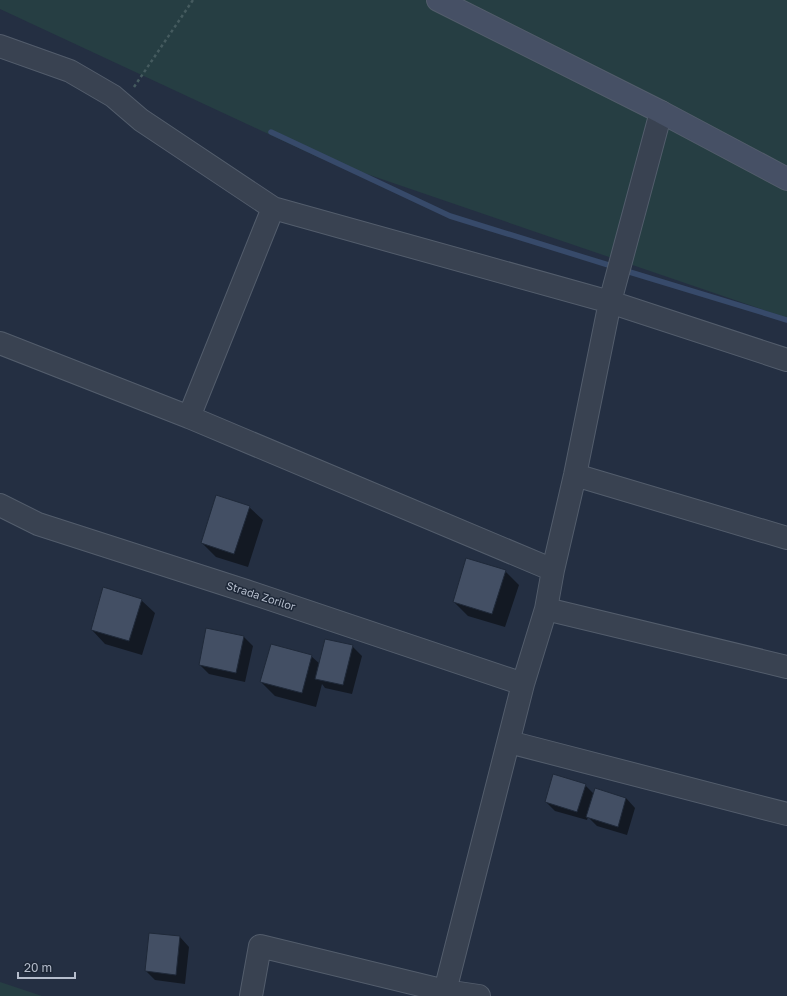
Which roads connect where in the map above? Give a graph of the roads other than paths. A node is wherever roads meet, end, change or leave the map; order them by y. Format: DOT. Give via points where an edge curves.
graph roads {
  1 [pos="438,0"];
  2 [pos="0,46"];
  3 [pos="661,112"];
  4 [pos="787,179"];
  5 [pos="273,208"];
  6 [pos="610,302"];
  7 [pos="0,343"];
  8 [pos="787,360"];
  9 [pos="189,416"];
  10 [pos="575,475"];
  11 [pos="0,506"];
  12 [pos="787,538"];
  13 [pos="553,570"];
  14 [pos="546,609"];
  15 [pos="787,668"];
  16 [pos="523,684"];
  17 [pos="509,742"];
  18 [pos="787,814"];
  19 [pos="445,991"];
  20 [pos="251,996"];
  21 [pos="479,996"];
  1 -- 3 [label="street"];
  2 -- 5 [label="street" via="70,71 113,96 141,120"];
  3 -- 4 [label="street"];
  3 -- 6 [label="street"];
  5 -- 6 [label="street"];
  5 -- 9 [label="street"];
  6 -- 8 [label="street"];
  6 -- 10 [label="street"];
  7 -- 9 [label="street"];
  9 -- 13 [label="street"];
  10 -- 12 [label="street"];
  10 -- 13 [label="street"];
  11 -- 16 [label="street, Strada Zorilor" via="38,524"];
  13 -- 14 [label="street"];
  14 -- 15 [label="street"];
  14 -- 16 [label="street"];
  16 -- 17 [label="street"];
  17 -- 18 [label="street"];
  17 -- 19 [label="street"];
  19 -- 20 [label="street" via="260,946"];
  19 -- 21 [label="street"];
}
